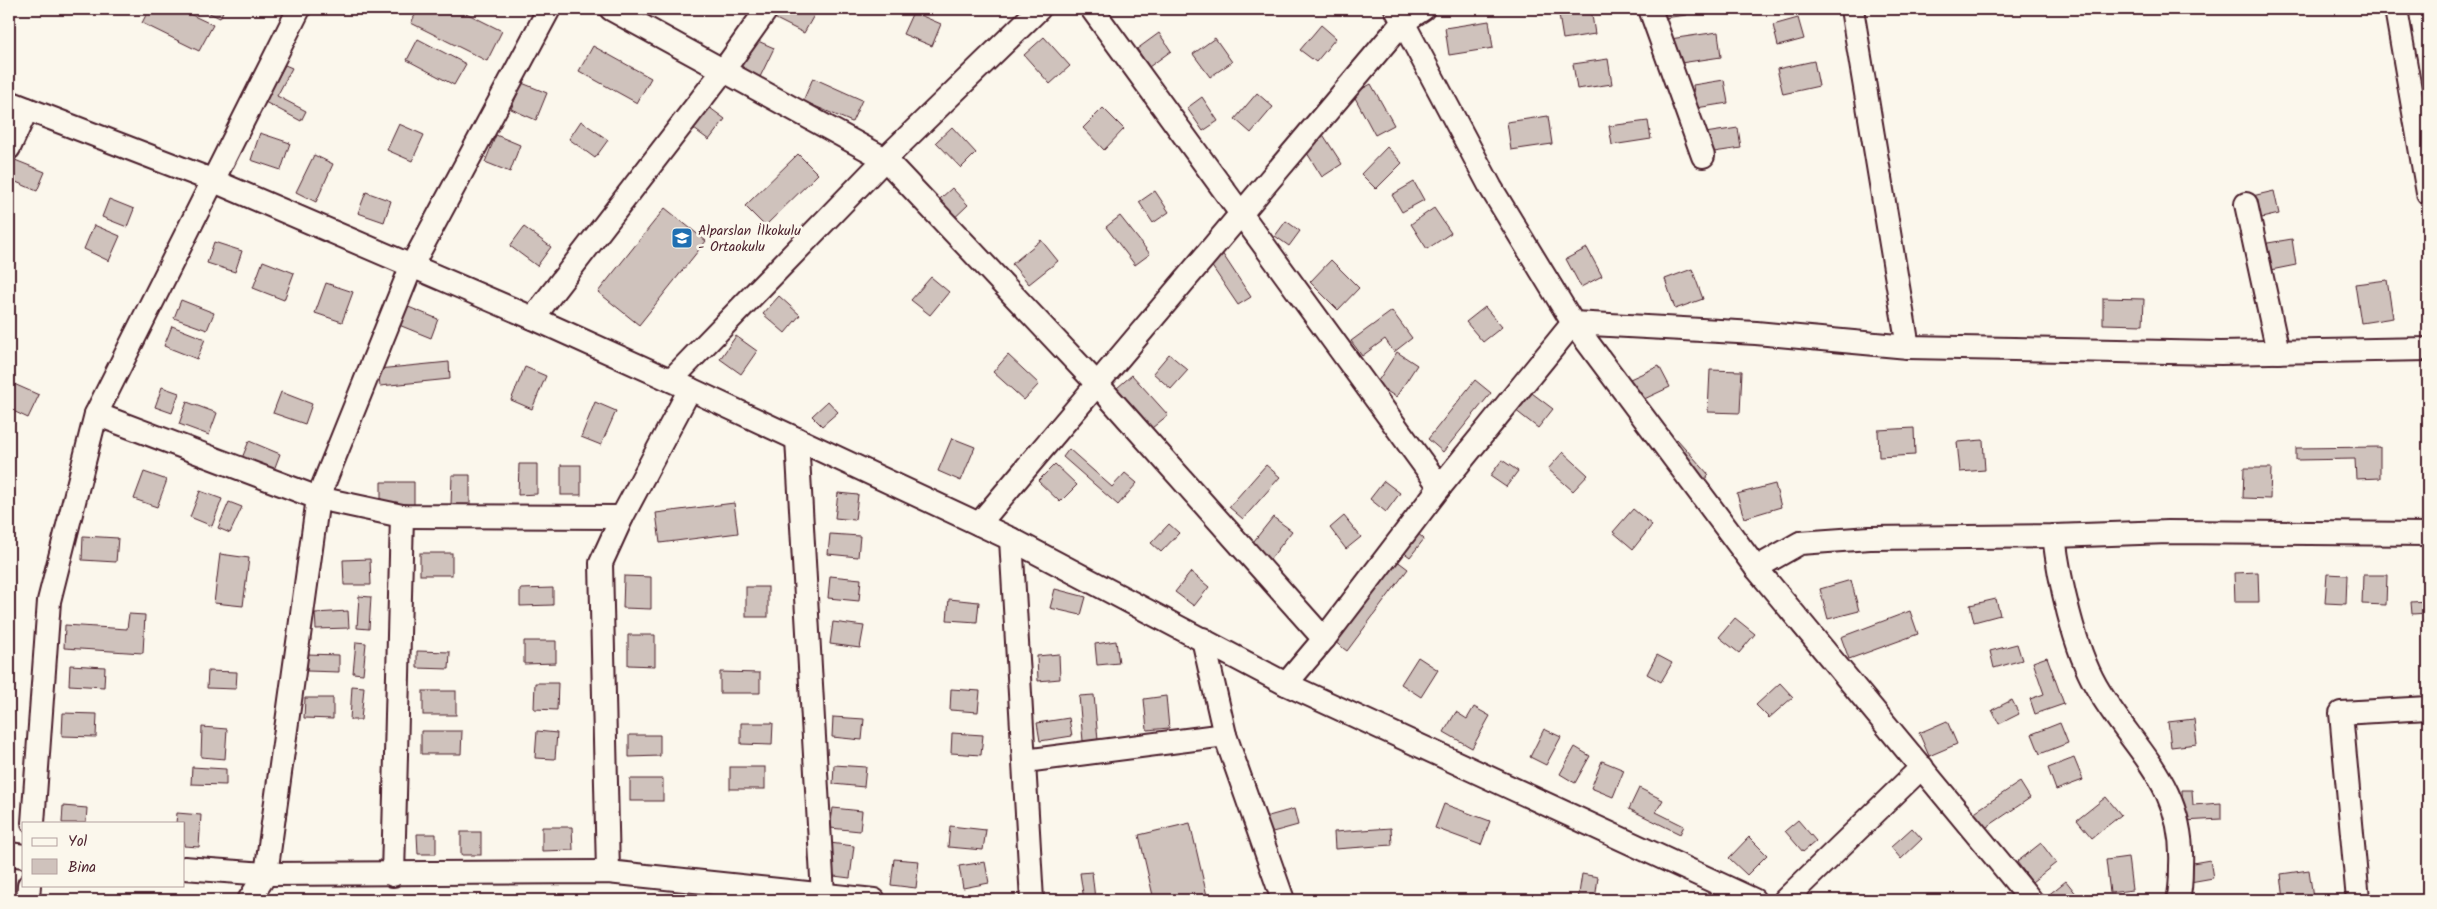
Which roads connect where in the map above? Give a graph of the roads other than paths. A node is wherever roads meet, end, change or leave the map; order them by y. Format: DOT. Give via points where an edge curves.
graph roads {
  1 [pos="299,9"];
  2 [pos="549,9"];
  3 [pos="611,9"];
  4 [pos="767,9"];
  5 [pos="1039,9"];
  6 [pos="1092,9"];
  7 [pos="1423,9"];
  8 [pos="1650,9"];
  9 [pos="1852,9"];
  10 [pos="2396,9"];
  11 [pos="1399,16"];
  12 [pos="723,71"];
  13 [pos="18,106"];
  14 [pos="9,148"];
  15 [pos="1703,156"];
  16 [pos="885,159"];
  17 [pos="214,181"];
  18 [pos="2428,192"];
  19 [pos="2246,204"];
  20 [pos="1241,213"];
  21 [pos="412,265"];
  22 [pos="533,318"];
  23 [pos="1573,323"];
  24 [pos="1908,347"];
  25 [pos="2428,349"];
  26 [pos="2278,352"];
  27 [pos="1097,384"];
  28 [pos="681,385"];
  29 [pos="96,414"];
  30 [pos="797,439"];
  31 [pos="1440,487"];
  32 [pos="318,498"];
  33 [pos="402,516"];
  34 [pos="622,517"];
  35 [pos="978,524"];
  36 [pos="2428,534"];
  37 [pos="2054,536"];
  38 [pos="1011,539"];
  39 [pos="1756,568"];
  40 [pos="1203,639"];
  41 [pos="1324,639"];
  42 [pos="1286,684"];
  43 [pos="2428,708"];
  44 [pos="1225,734"];
  45 [pos="1025,761"];
  46 [pos="1922,766"];
  47 [pos="33,822"];
  48 [pos="9,854"];
  49 [pos="22,856"];
  50 [pos="185,868"];
  51 [pos="608,872"];
  52 [pos="266,874"];
  53 [pos="394,875"];
  54 [pos="29,886"];
  55 [pos="823,895"];
  56 [pos="28,900"];
  57 [pos="249,900"];
  58 [pos="874,900"];
  59 [pos="1032,900"];
  60 [pos="1283,900"];
  61 [pos="1754,900"];
  62 [pos="1785,900"];
  63 [pos="2031,900"];
  64 [pos="2178,900"];
  65 [pos="2358,900"];
  1 -- 17 [label="street"];
  2 -- 21 [label="street"];
  3 -- 12 [label="street"];
  4 -- 12 [label="street"];
  5 -- 16 [label="street"];
  6 -- 20 [label="street"];
  7 -- 11 [label="street"];
  8 -- 15 [label="street"];
  9 -- 24 [label="street"];
  10 -- 18 [label="street"];
  11 -- 20 [label="street"];
  11 -- 23 [label="street" via="1491,188"];
  12 -- 16 [label="street"];
  12 -- 22 [label="street"];
  13 -- 14 [label="street"];
  13 -- 17 [label="street"];
  16 -- 27 [label="street"];
  16 -- 28 [label="street"];
  17 -- 21 [label="street"];
  17 -- 29 [label="street"];
  19 -- 26 [label="street"];
  20 -- 27 [label="street"];
  20 -- 31 [label="street"];
  21 -- 22 [label="street"];
  21 -- 32 [label="street"];
  22 -- 28 [label="street"];
  23 -- 24 [label="street" via="1756,333"];
  23 -- 31 [label="street"];
  23 -- 39 [label="street"];
  24 -- 26 [label="street"];
  25 -- 26 [label="street"];
  27 -- 35 [label="street"];
  27 -- 41 [label="street"];
  28 -- 30 [label="street"];
  28 -- 34 [label="street"];
  29 -- 32 [label="street"];
  29 -- 47 [label="street" via="49,601"];
  30 -- 35 [label="street"];
  30 -- 55 [label="street"];
  31 -- 41 [label="street"];
  32 -- 33 [label="street"];
  32 -- 52 [label="street"];
  33 -- 34 [label="street"];
  33 -- 53 [label="street"];
  34 -- 51 [label="street" via="601,563"];
  35 -- 38 [label="street"];
  36 -- 37 [label="street" via="2168,532"];
  37 -- 39 [label="street" via="1870,538 1800,543"];
  37 -- 64 [label="street" via="2067,602 2080,649 2095,685 2147,758 2170,797 2182,851"];
  38 -- 40 [label="street"];
  38 -- 45 [label="street"];
  39 -- 46 [label="street"];
  40 -- 42 [label="street"];
  40 -- 44 [label="street"];
  41 -- 42 [label="street"];
  42 -- 61 [label="street"];
  43 -- 65 [label="street" via="2341,713"];
  44 -- 45 [label="street"];
  44 -- 60 [label="street"];
  45 -- 59 [label="street"];
  46 -- 62 [label="street"];
  46 -- 63 [label="street"];
  48 -- 49 [label="street"];
  50 -- 52 [label="street"];
  51 -- 53 [label="street"];
  51 -- 55 [label="street"];
  52 -- 53 [label="street"];
  52 -- 57 [label="street"];
  54 -- 56 [label="street"];
  55 -- 58 [label="street"];
}
